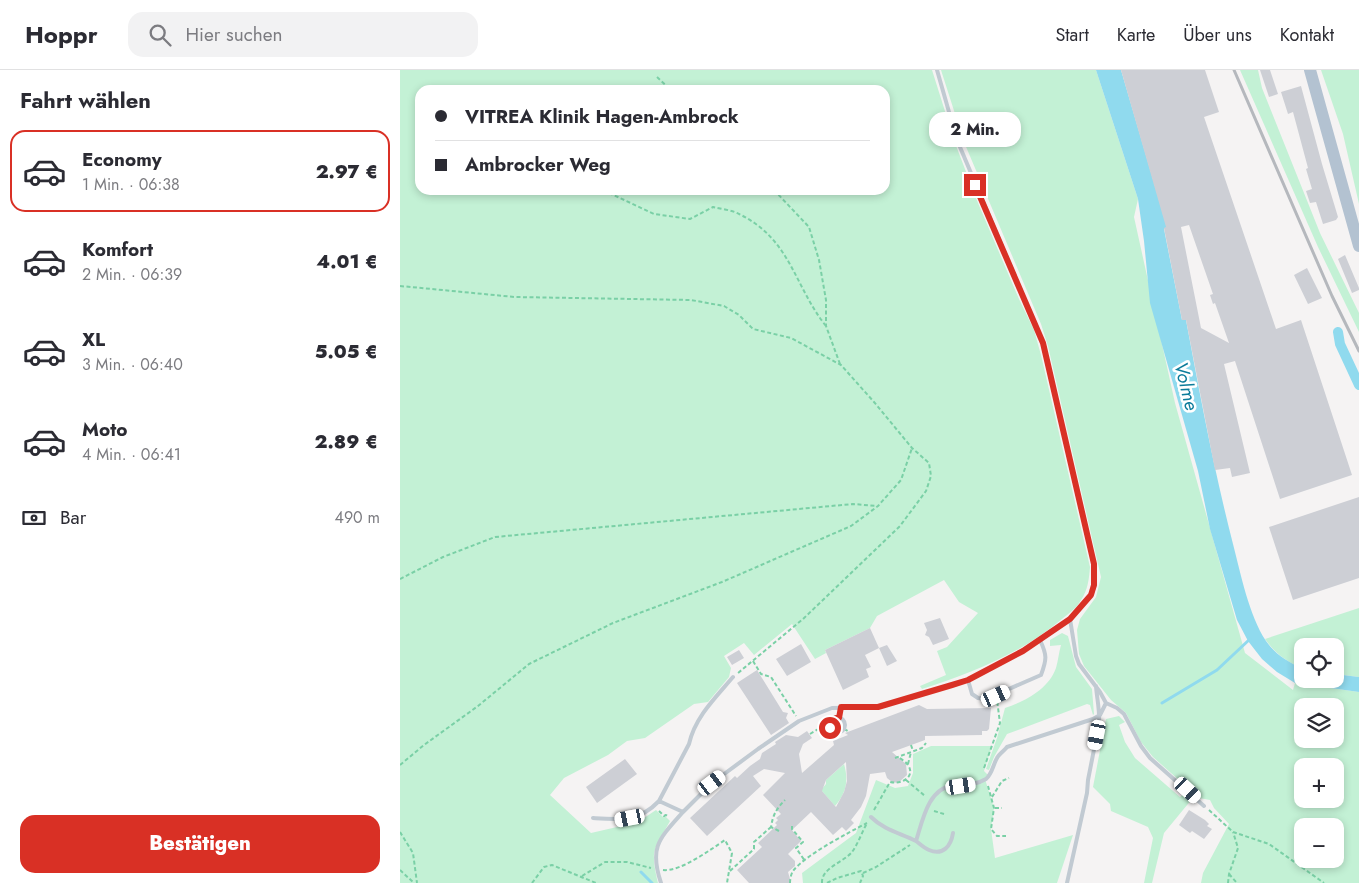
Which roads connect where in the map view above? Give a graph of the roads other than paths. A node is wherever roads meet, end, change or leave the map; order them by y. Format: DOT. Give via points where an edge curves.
graph roads {
  1 [pos="937,70"];
  2 [pos="1310,70"];
  3 [pos="1359,246"];
  4 [pos="1070,619"];
  5 [pos="1040,640"];
  6 [pos="733,677"];
  7 [pos="968,680"];
  8 [pos="1096,686"];
  9 [pos="1106,703"];
  10 [pos="841,707"];
  11 [pos="1100,715"];
  12 [pos="839,718"];
  13 [pos="659,801"];
  14 [pos="1204,806"];
  15 [pos="683,812"];
  16 [pos="871,817"];
  17 [pos="594,818"];
  18 [pos="953,833"];
  19 [pos="916,841"];
  20 [pos="661,883"];
  21 [pos="1067,883"];
  1 -- 4 [label="lane" via="957,140 1043,343 1094,564 1091,595"];
  2 -- 3 [label="main road"];
  4 -- 5 [label="lane"];
  4 -- 8 [label="lane" via="1079,664"];
  5 -- 7 [label="lane"];
  5 -- 7 [label="lane" via="1046,654 1041,675 986,700 972,694"];
  6 -- 13 [label="lane" via="691,733 689,744"];
  7 -- 10 [label="lane" via="878,707"];
  8 -- 9 [label="lane"];
  8 -- 11 [label="lane"];
  9 -- 11 [label="lane"];
  9 -- 14 [label="lane" via="1124,714 1150,758"];
  10 -- 12 [label="lane"];
  10 -- 15 [label="lane" via="799,722 758,749 712,783"];
  11 -- 19 [label="lane" via="1007,747 998,755 987,777 974,784 940,790 926,810"];
  11 -- 21 [label="lane"];
  12 -- 12 [label="lane" via="846,730 835,733 830,725 833,719"];
  13 -- 15 [label="lane"];
  13 -- 17 [label="lane" via="640,816 620,820"];
  15 -- 20 [label="lane" via="662,836 655,853"];
  16 -- 19 [label="lane" via="879,825"];
  18 -- 19 [label="lane" via="951,844 938,852"];
}
